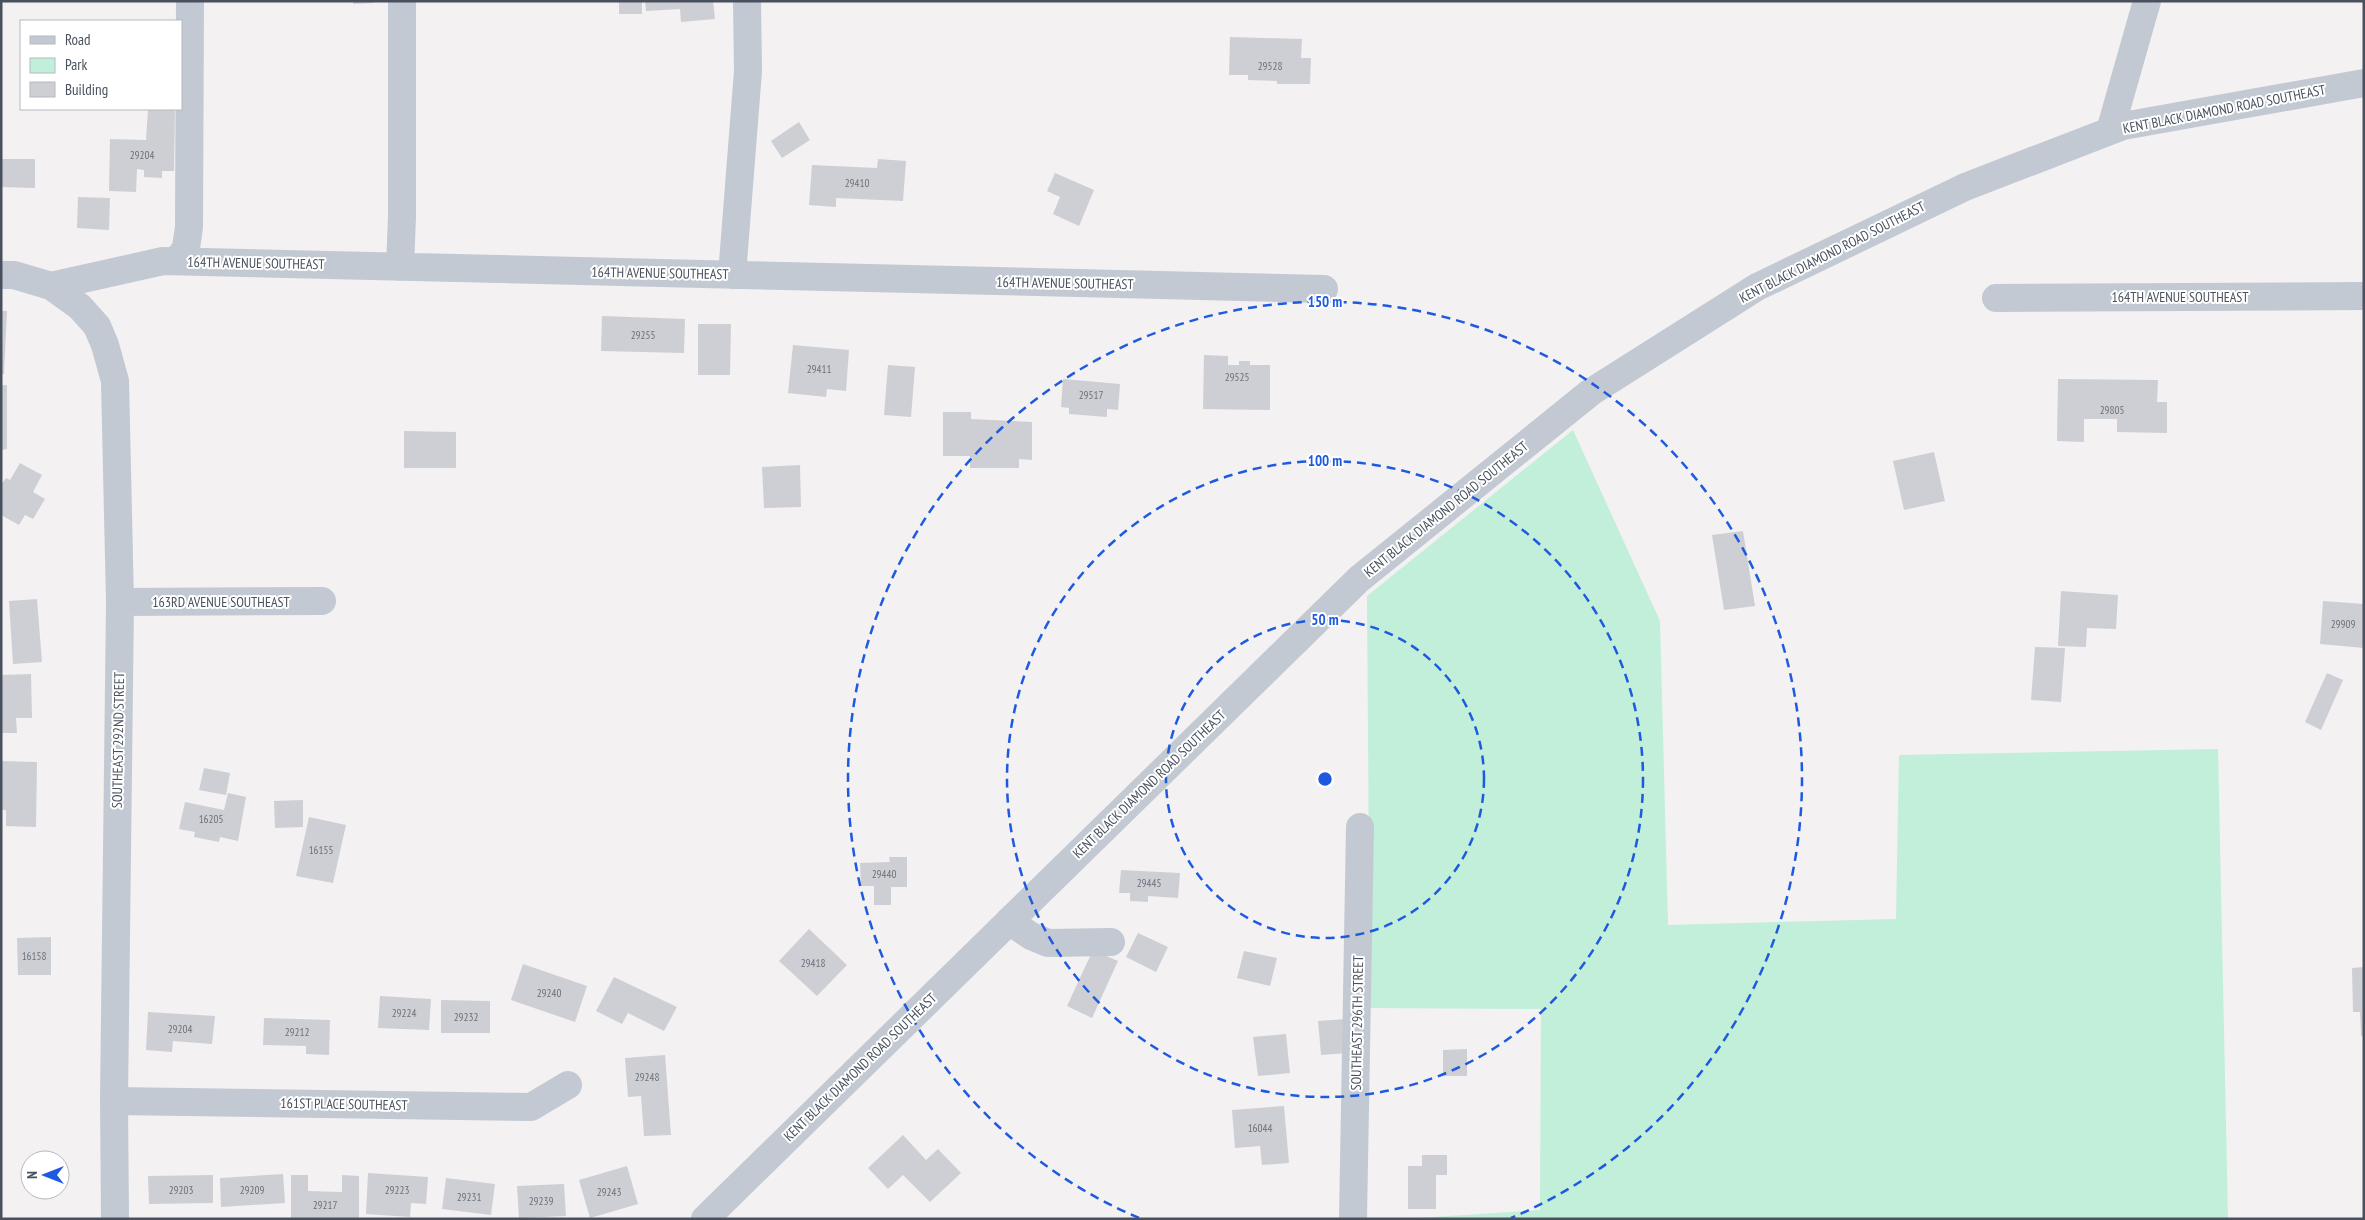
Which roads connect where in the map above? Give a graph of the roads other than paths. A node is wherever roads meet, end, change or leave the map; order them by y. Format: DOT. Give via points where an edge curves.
graph roads {
  1 [pos="190,1"];
  2 [pos="402,1"];
  3 [pos="747,1"];
  4 [pos="2148,1"];
  5 [pos="2364,83"];
  6 [pos="2110,131"];
  7 [pos="177,261"];
  8 [pos="400,267"];
  9 [pos="1,275"];
  10 [pos="732,275"];
  11 [pos="50,286"];
  12 [pos="1324,289"];
  13 [pos="2364,296"];
  14 [pos="1996,298"];
  15 [pos="322,601"];
  16 [pos="120,602"];
  17 [pos="1360,827"];
  18 [pos="1009,921"];
  19 [pos="1111,942"];
  20 [pos="568,1085"];
  21 [pos="114,1101"];
  22 [pos="115,1219"];
  23 [pos="705,1219"];
  24 [pos="1353,1219"];
  1 -- 7 [label="street" via="190,228 186,248"];
  2 -- 8 [label="street"];
  3 -- 10 [label="street" via="748,71"];
  4 -- 6 [label="street"];
  5 -- 6 [label="street, KENT BLACK DIAMOND ROAD SOUTHEAST"];
  6 -- 18 [label="street, KENT BLACK DIAMOND ROAD SOUTHEAST" via="1965,187 1757,287 1591,392 1359,579"];
  7 -- 8 [label="street, 164TH AVENUE SOUTHEAST"];
  7 -- 11 [label="street, 164TH AVENUE SOUTHEAST" via="163,261"];
  8 -- 10 [label="street, 164TH AVENUE SOUTHEAST"];
  9 -- 11 [label="street, 164TH AVENUE SOUTHEAST" via="14,275"];
  10 -- 12 [label="street, 164TH AVENUE SOUTHEAST"];
  11 -- 16 [label="street, SOUTHEAST 292ND STREET" via="80,306 97,326 114,381"];
  13 -- 14 [label="street, 164TH AVENUE SOUTHEAST"];
  15 -- 16 [label="street, 163RD AVENUE SOUTHEAST"];
  16 -- 21 [label="street, SOUTHEAST 292ND STREET"];
  17 -- 24 [label="street, SOUTHEAST 296TH STREET"];
  18 -- 19 [label="street" via="1031,936 1048,942"];
  18 -- 23 [label="street, KENT BLACK DIAMOND ROAD SOUTHEAST"];
  20 -- 21 [label="street, 161ST PLACE SOUTHEAST" via="530,1107"];
  21 -- 22 [label="street, SOUTHEAST 292ND STREET"];
}
